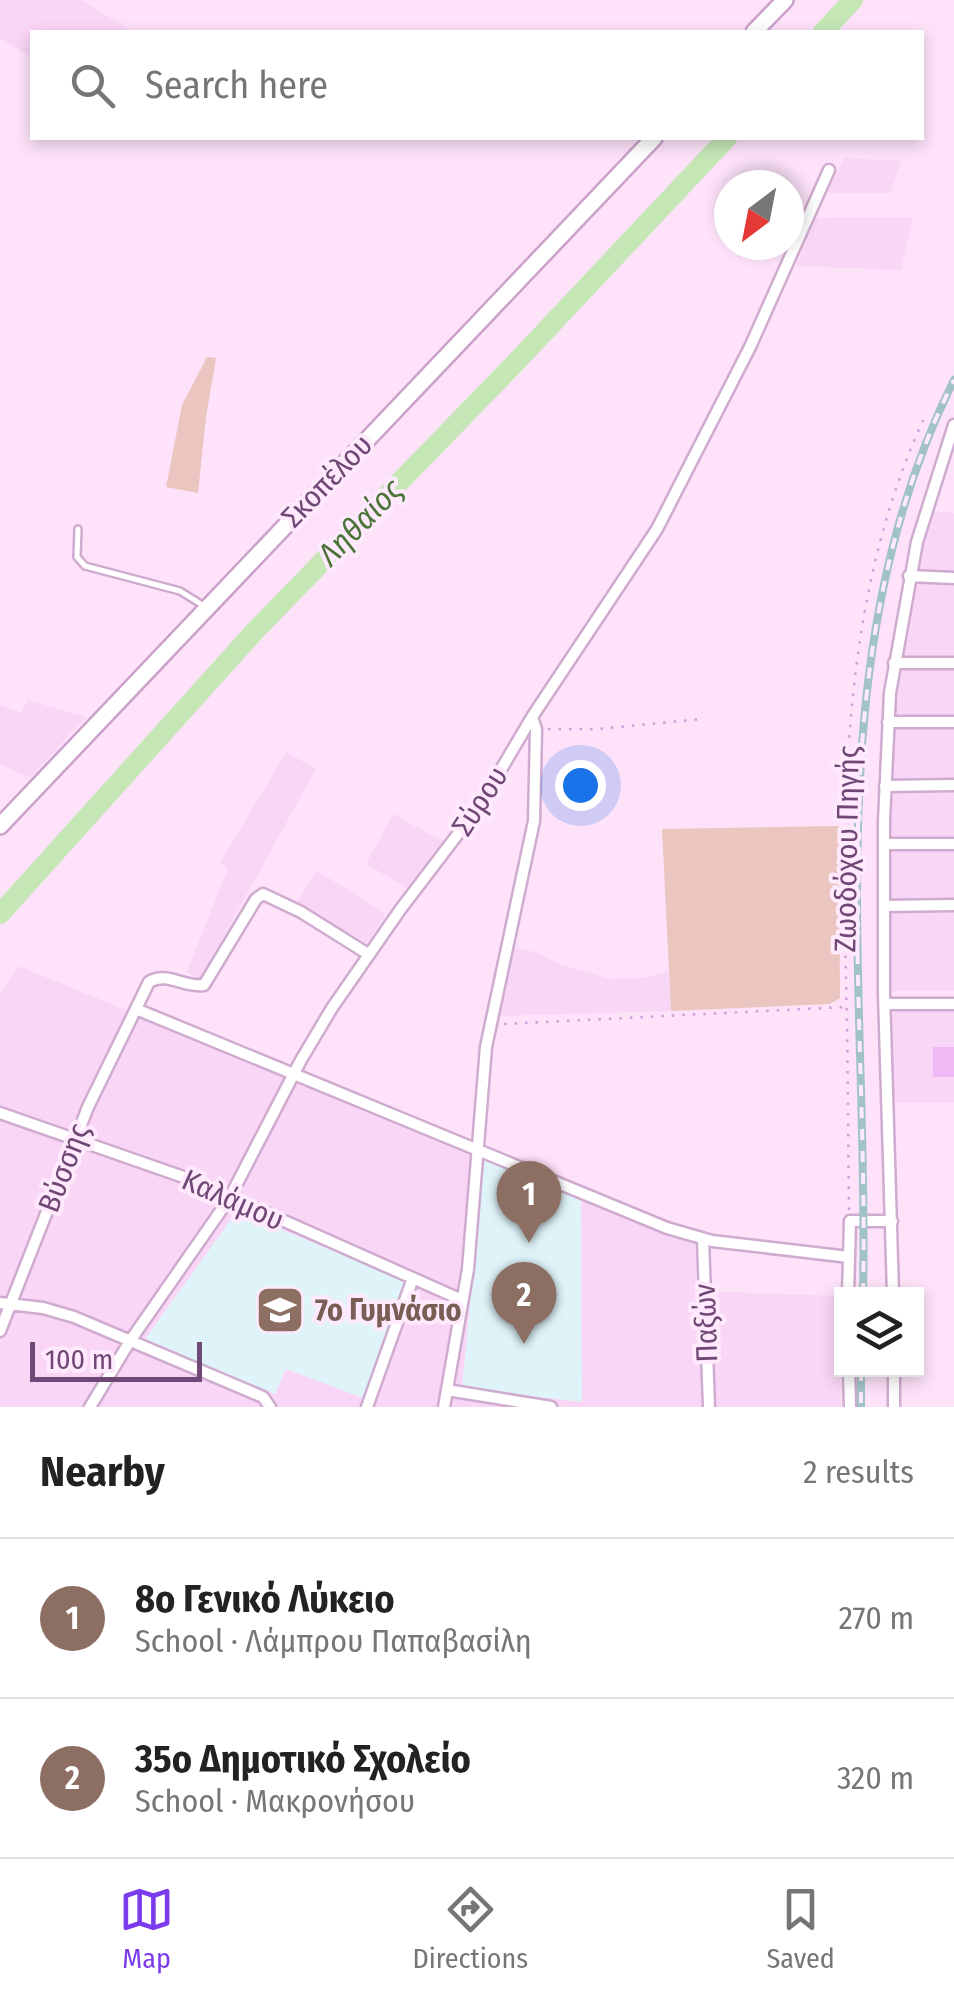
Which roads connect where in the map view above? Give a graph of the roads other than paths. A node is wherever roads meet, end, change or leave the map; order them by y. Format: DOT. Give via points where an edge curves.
graph roads {
  1 [pos="785,0"];
  2 [pos="756,30"];
  3 [pos="652,140"];
  4 [pos="829,170"];
  5 [pos="953,433"];
  6 [pos="78,529"];
  7 [pos="909,576"];
  8 [pos="954,578"];
  9 [pos="206,608"];
  10 [pos="954,662"];
  11 [pos="894,664"];
  12 [pos="888,722"];
  13 [pos="954,722"];
  14 [pos="534,723"];
  15 [pos="954,785"];
  16 [pos="886,786"];
  17 [pos="0,826"];
  18 [pos="885,844"];
  19 [pos="954,844"];
  20 [pos="954,905"];
  21 [pos="884,906"];
  22 [pos="368,954"];
  23 [pos="885,1004"];
  24 [pos="954,1004"];
  25 [pos="136,1009"];
  26 [pos="294,1074"];
  27 [pos="0,1113"];
  28 [pos="76,1138"];
  29 [pos="478,1150"];
  30 [pos="229,1199"];
  31 [pos="892,1221"];
  32 [pos="703,1240"];
  33 [pos="848,1258"];
  34 [pos="412,1278"];
  35 [pos="848,1287"];
  36 [pos="893,1287"];
  37 [pos="462,1300"];
  38 [pos="5,1303"];
  39 [pos="0,1331"];
  40 [pos="130,1341"];
  41 [pos="850,1377"];
  42 [pos="894,1377"];
  43 [pos="447,1390"];
  44 [pos="269,1404"];
  45 [pos="90,1407"];
  46 [pos="367,1407"];
  47 [pos="444,1407"];
  48 [pos="548,1407"];
  49 [pos="709,1407"];
  50 [pos="850,1407"];
  51 [pos="894,1407"];
  1 -- 2 [label="main road"];
  3 -- 9 [label="main road, Σκοπέλου"];
  4 -- 14 [label="street, Σύρου" via="674,497"];
  5 -- 7 [label="street"];
  6 -- 9 [label="lane" via="77,557 84,566 180,590"];
  7 -- 8 [label="street"];
  7 -- 11 [label="street"];
  9 -- 17 [label="main road, Σκοπέλου"];
  10 -- 11 [label="street"];
  11 -- 12 [label="street"];
  12 -- 13 [label="street"];
  12 -- 16 [label="street"];
  14 -- 22 [label="street, Σύρου"];
  14 -- 29 [label="street" via="534,821 490,1024"];
  15 -- 16 [label="street"];
  16 -- 18 [label="street"];
  18 -- 19 [label="street"];
  18 -- 21 [label="street"];
  20 -- 21 [label="street"];
  21 -- 23 [label="street"];
  22 -- 25 [label="street" via="263,894 204,986 156,978"];
  22 -- 26 [label="street, Σύρου"];
  23 -- 24 [label="street"];
  23 -- 31 [label="street"];
  25 -- 26 [label="street"];
  25 -- 28 [label="street, Βύσσης"];
  26 -- 29 [label="street"];
  26 -- 30 [label="street, Σύρου"];
  27 -- 28 [label="street, Καλάμου"];
  28 -- 30 [label="street, Καλάμου"];
  28 -- 38 [label="street, Βύσσης"];
  29 -- 32 [label="street"];
  29 -- 37 [label="street"];
  30 -- 34 [label="street, Καλάμου"];
  30 -- 40 [label="street, Σύρου"];
  31 -- 33 [label="street" via="850,1221"];
  31 -- 36 [label="street"];
  32 -- 33 [label="street"];
  32 -- 49 [label="street, Παξών"];
  33 -- 35 [label="street"];
  34 -- 37 [label="street, Καλάμου"];
  34 -- 46 [label="street"];
  37 -- 43 [label="street"];
  38 -- 39 [label="street, Βύσσης"];
  38 -- 40 [label="street" via="60,1312"];
  40 -- 44 [label="street"];
  40 -- 45 [label="street, Σύρου"];
  41 -- 50 [label="street"];
  42 -- 51 [label="street"];
  43 -- 47 [label="street"];
  43 -- 48 [label="street"];
}
